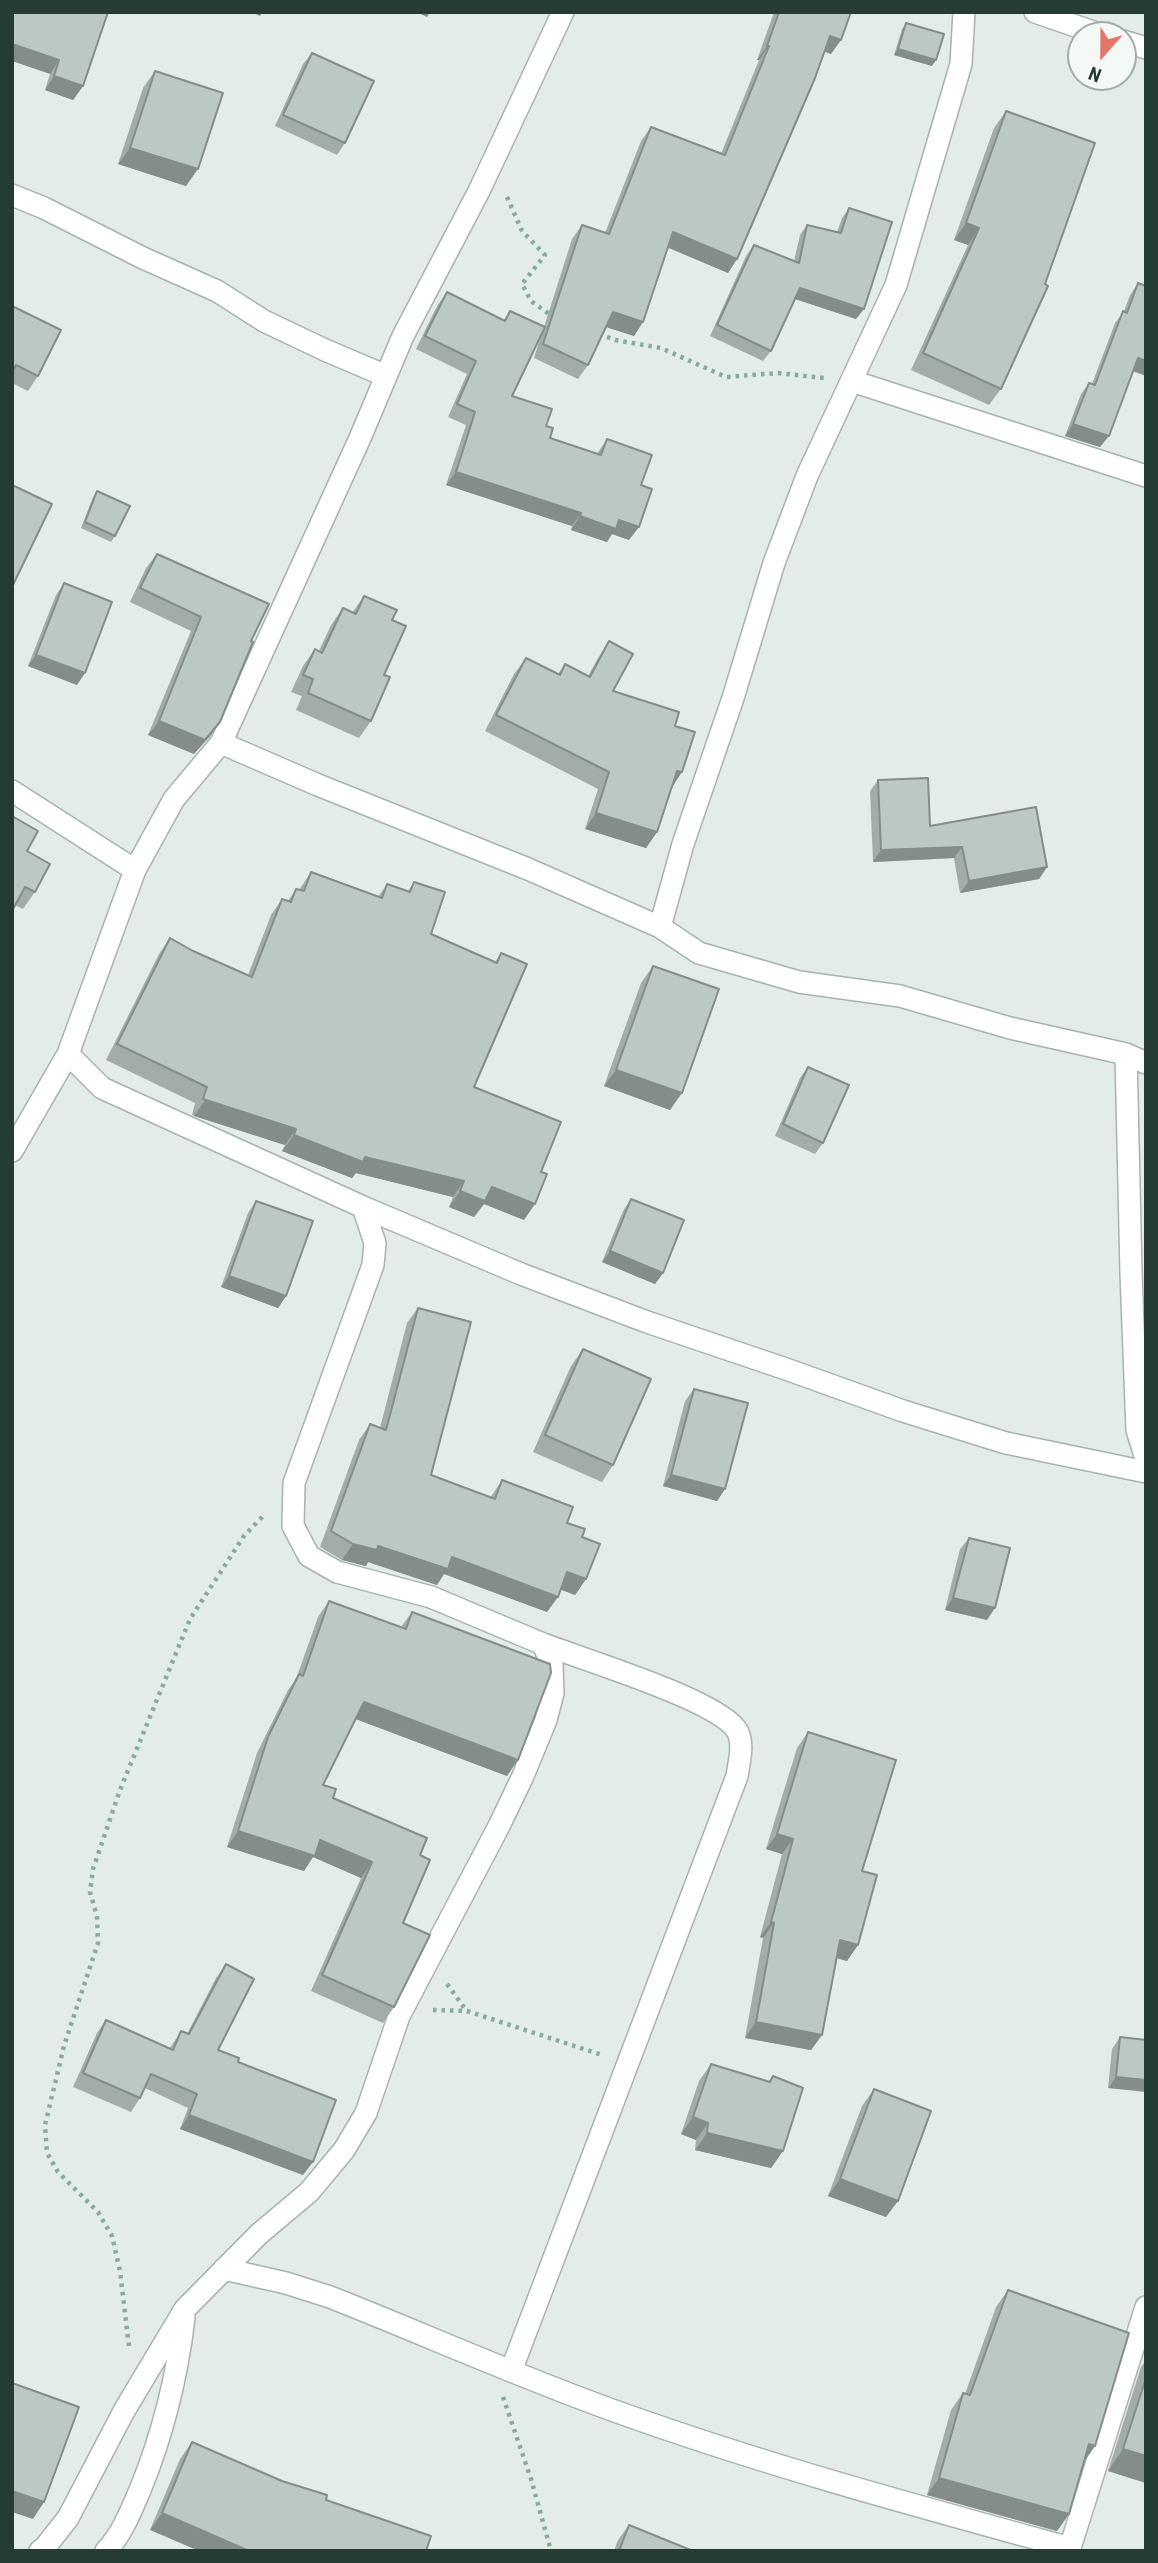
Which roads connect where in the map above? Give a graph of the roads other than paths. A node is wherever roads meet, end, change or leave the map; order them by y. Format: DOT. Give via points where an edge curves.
graph roads {
  1 [pos="563,12"];
  2 [pos="964,12"];
  3 [pos="1035,12"];
  4 [pos="1067,23"];
  5 [pos="12,195"];
  6 [pos="386,376"];
  7 [pos="852,381"];
  8 [pos="1146,476"];
  9 [pos="221,743"];
  10 [pos="12,792"];
  11 [pos="135,870"];
  12 [pos="660,927"];
  13 [pos="68,1054"];
  14 [pos="1136,1058"];
  15 [pos="12,1151"];
  16 [pos="363,1207"];
  17 [pos="1146,1459"];
  18 [pos="1146,1472"];
  19 [pos="543,1644"];
  20 [pos="224,2269"];
  21 [pos="1146,2307"];
  22 [pos="185,2309"];
  23 [pos="502,2367"];
  24 [pos="1069,2549"];
  25 [pos="40,2551"];
  26 [pos="106,2551"];
  1 -- 6 [label="street"];
  2 -- 7 [label="street" via="961,64 896,285"];
  3 -- 4 [label="street"];
  5 -- 6 [label="street" via="217,291 264,321"];
  6 -- 9 [label="street"];
  7 -- 8 [label="street"];
  7 -- 12 [label="street" via="807,475 774,563"];
  9 -- 11 [label="street" via="174,799"];
  9 -- 12 [label="street"];
  10 -- 11 [label="street"];
  11 -- 13 [label="street"];
  12 -- 14 [label="street" via="699,953 799,982 900,996"];
  13 -- 15 [label="street"];
  13 -- 16 [label="street" via="102,1088"];
  14 -- 17 [label="street" via="1131,1273 1137,1430"];
  16 -- 18 [label="street" via="635,1318 903,1411 1006,1443"];
  16 -- 19 [label="street" via="375,1243 373,1265 294,1483 293,1526 309,1556 337,1572 431,1597"];
  19 -- 20 [label="street" via="552,1665 553,1693 546,1720 499,1826 399,2016 366,2113 344,2150 309,2192"];
  19 -- 23 [label="street" via="712,1710 736,1730 741,1749 737,1776"];
  20 -- 22 [label="street"];
  20 -- 23 [label="street" via="330,2297"];
  21 -- 24 [label="street"];
  22 -- 25 [label="street" via="68,2518"];
  22 -- 26 [label="street" via="171,2394 150,2466 129,2517"];
  23 -- 24 [label="street" via="727,2449"];
}
